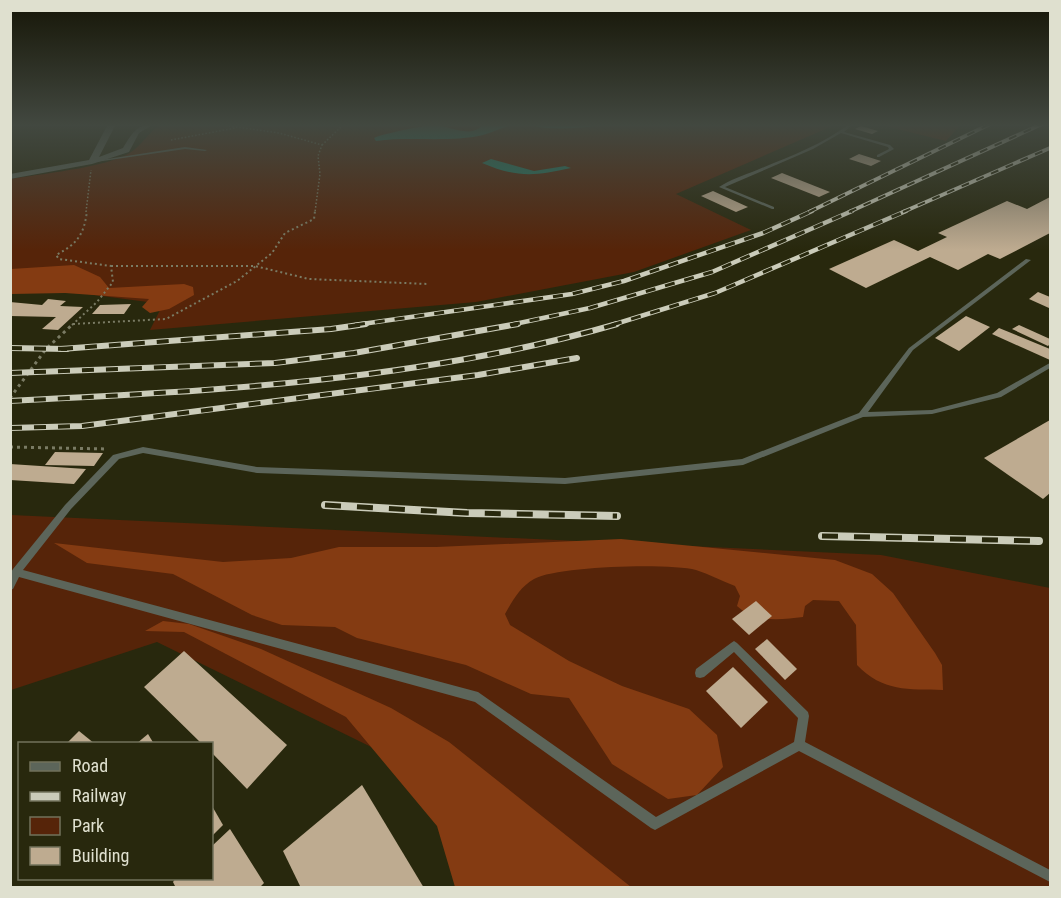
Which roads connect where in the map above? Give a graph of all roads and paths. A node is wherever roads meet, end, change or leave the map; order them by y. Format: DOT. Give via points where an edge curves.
graph roads {
  1 [pos="71,166"];
  2 [pos="92,166"];
  3 [pos="319,166"];
  4 [pos="768,166"];
  5 [pos="10,177"];
  6 [pos="772,208"];
  7 [pos="1028,260"];
  8 [pos="111,266"];
  9 [pos="255,266"];
  10 [pos="428,284"];
  11 [pos="74,324"];
  12 [pos="1050,365"];
  13 [pos="10,398"];
  14 [pos="862,415"];
  15 [pos="10,447"];
  16 [pos="110,449"];
  17 [pos="16,572"];
  18 [pos="10,586"];
  19 [pos="700,672"];
  20 [pos="799,745"];
  21 [pos="1050,876"];
  1 -- 5 [label="street"];
  2 -- 8 [label="path" via="85,225 75,245 56,255 59,259"];
  3 -- 9 [label="path" via="314,219 285,233 272,253"];
  4 -- 6 [label="lane" via="721,187"];
  7 -- 14 [label="lane" via="911,349"];
  8 -- 9 [label="path"];
  8 -- 11 [label="path" via="113,282"];
  9 -- 10 [label="path" via="309,279"];
  9 -- 11 [label="path" via="237,281 166,319"];
  11 -- 13 [label="path" via="46,349"];
  12 -- 14 [label="lane" via="988,398 932,412"];
  14 -- 17 [label="lane" via="743,462 565,481 257,470 143,450 116,457 68,507"];
  15 -- 16 [label="path"];
  17 -- 18 [label="lane"];
  17 -- 20 [label="lane" via="478,697 655,824"];
  19 -- 20 [label="lane" via="734,646 804,716"];
  20 -- 21 [label="lane"];
}
